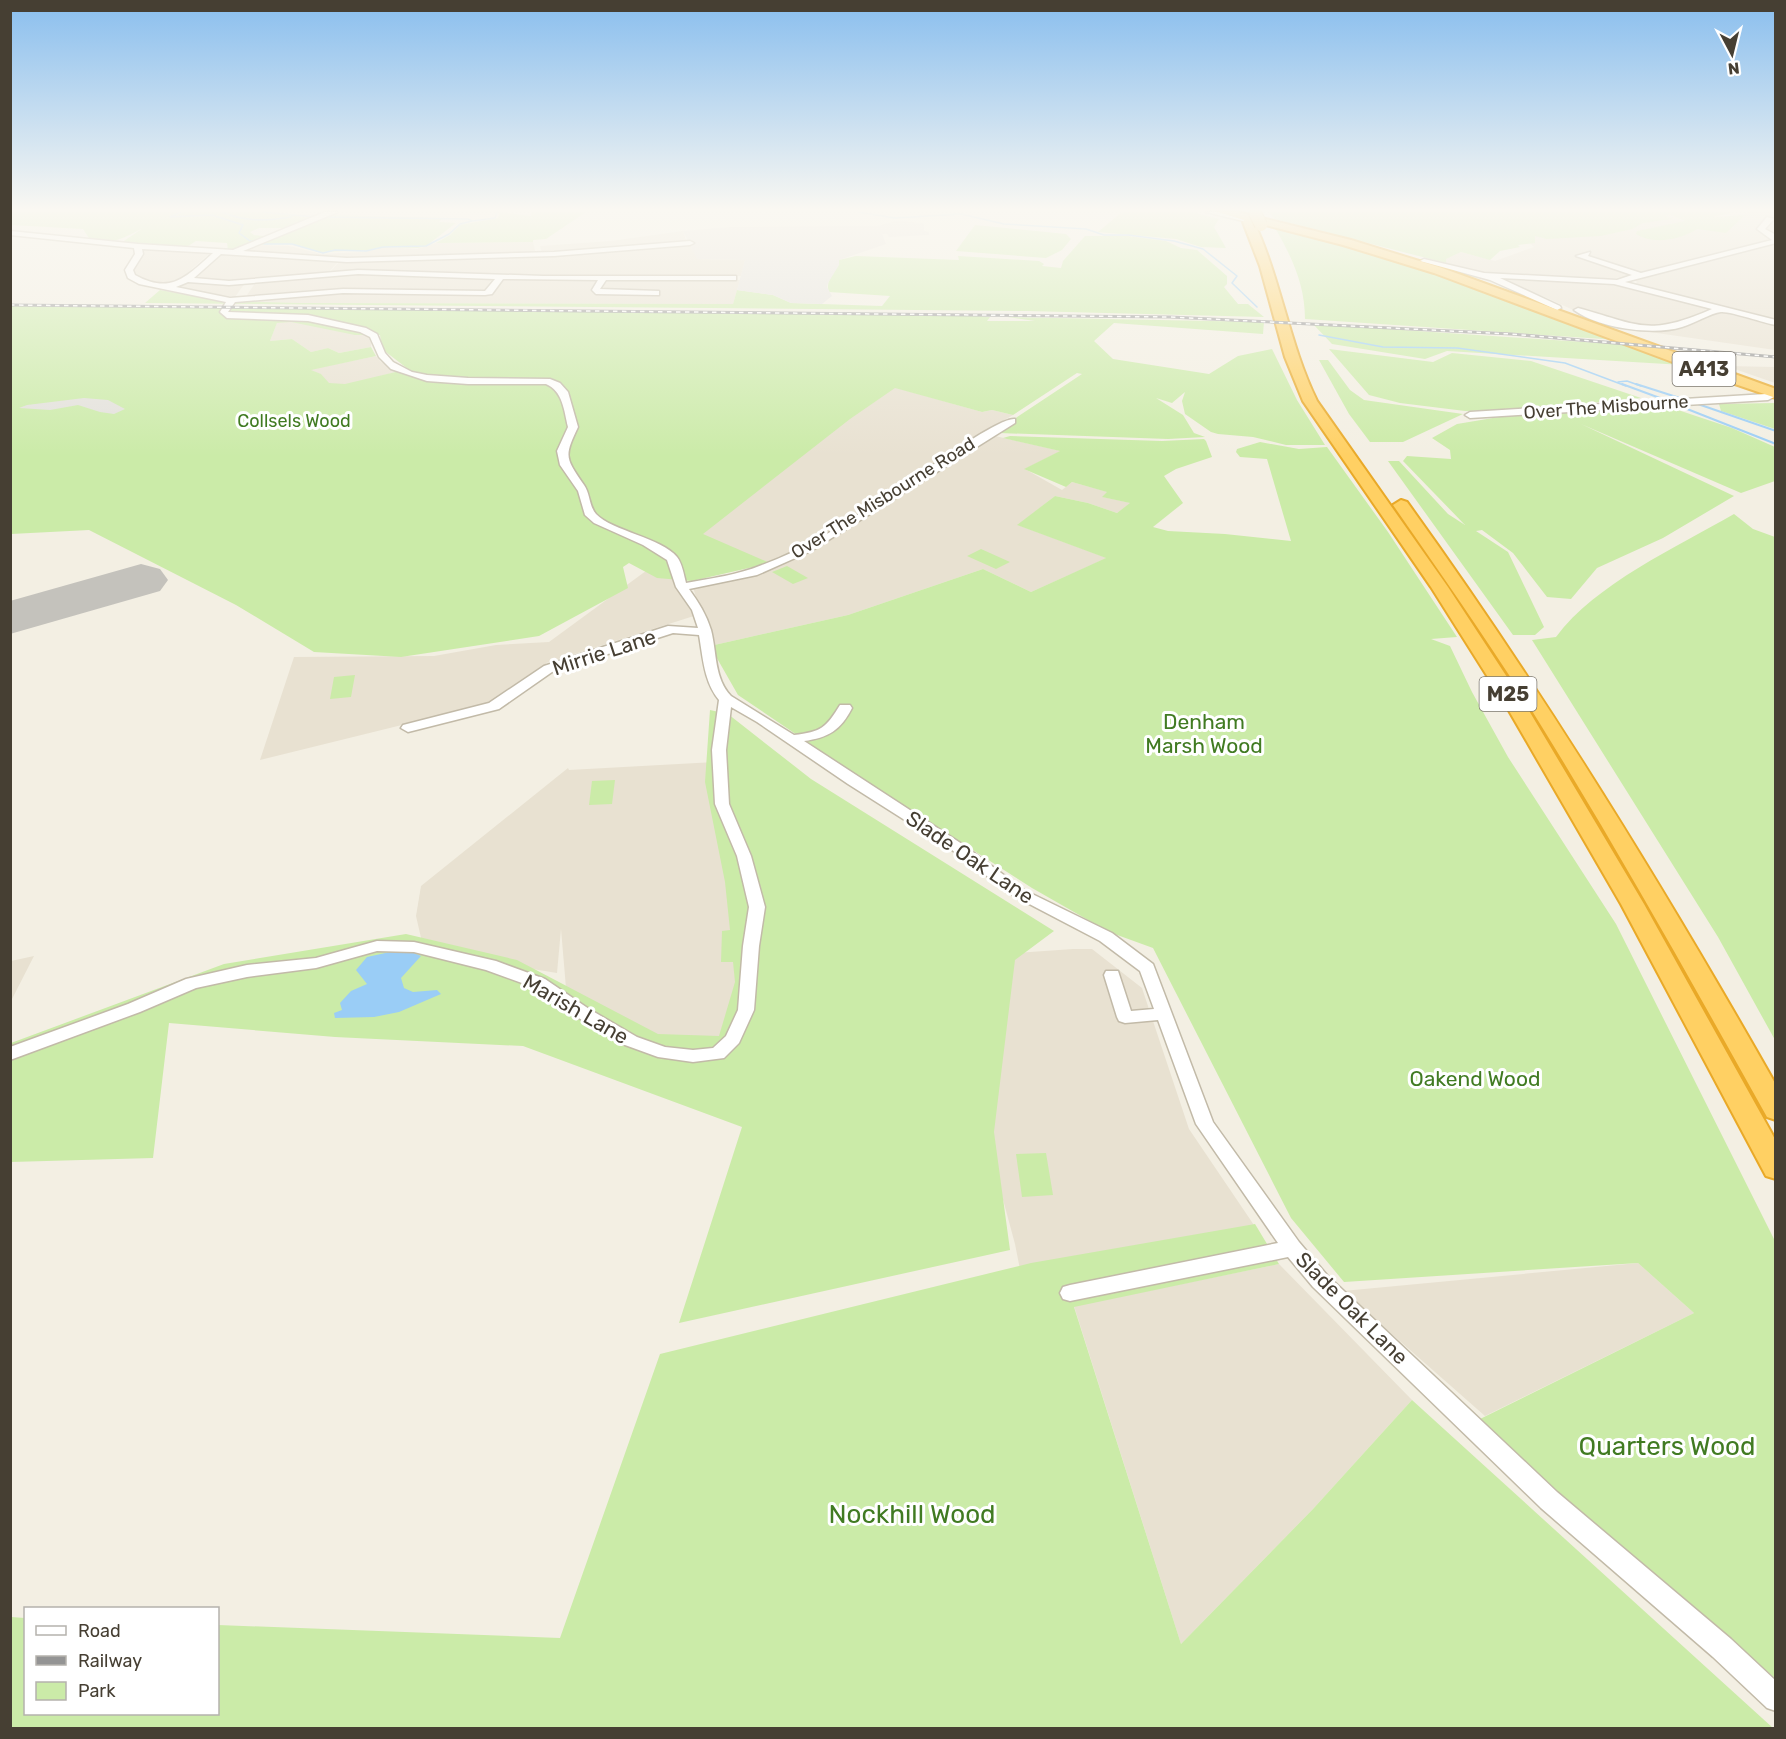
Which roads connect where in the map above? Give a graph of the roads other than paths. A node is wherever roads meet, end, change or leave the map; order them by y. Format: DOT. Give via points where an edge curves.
graph roads {
  1 [pos="203,293"];
  2 [pos="242,293"];
  3 [pos="314,293"];
  4 [pos="1275,293"];
  5 [pos="1289,293"];
  6 [pos="1500,293"];
  7 [pos="1515,293"];
  8 [pos="1527,293"];
  9 [pos="1665,293"];
  10 [pos="236,299"];
  11 [pos="1557,308"];
  12 [pos="1578,310"];
  13 [pos="1718,310"];
  14 [pos="1776,323"];
  15 [pos="1775,391"];
  16 [pos="1470,415"];
  17 [pos="1012,421"];
  18 [pos="682,587"];
  19 [pos="705,632"];
  20 [pos="726,699"];
  21 [pos="845,708"];
  22 [pos="408,728"];
  23 [pos="791,739"];
  24 [pos="1112,975"];
  25 [pos="1164,1014"];
  26 [pos="10,1053"];
  27 [pos="1776,1110"];
  28 [pos="1776,1168"];
  29 [pos="1292,1248"];
  30 [pos="1071,1293"];
  31 [pos="1776,1699"];
  1 -- 10 [label="street"];
  2 -- 10 [label="street"];
  3 -- 10 [label="street"];
  4 -- 28 [label="highway, M25" via="1288,352 1310,400 1445,595 1533,734 1642,922"];
  5 -- 27 [label="highway, M25" via="1310,368 1336,417 1526,685 1615,829"];
  6 -- 15 [label="highway, A413" via="1633,344"];
  7 -- 11 [label="highway, A413"];
  8 -- 11 [label="street"];
  9 -- 13 [label="street"];
  10 -- 18 [label="street" via="224,312 227,315 308,318 363,330 374,336 378,349 392,366 415,375 547,381 557,385 563,392 573,427 562,451 565,465 583,491 589,513 672,558"];
  11 -- 15 [label="highway, A413"];
  12 -- 13 [label="street" via="1629,326 1656,329 1673,328"];
  13 -- 14 [label="street"];
  15 -- 16 [label="street, Over The Misbourne" via="1768,397"];
  17 -- 18 [label="street, Over The Misbourne Road" via="963,447 826,538 775,565"];
  18 -- 19 [label="street" via="698,610"];
  19 -- 20 [label="street" via="712,674"];
  19 -- 22 [label="street, Mirrie Lane" via="672,629 548,669 494,706"];
  20 -- 23 [label="street, Slade Oak Lane"];
  20 -- 26 [label="street, Marish Lane" via="719,750 722,804 744,856 757,907 746,1010 733,1039 718,1054 664,1053 631,1041 539,983 414,947 377,946 316,963 247,971 192,983"];
  21 -- 23 [label="street" via="839,723 829,731"];
  23 -- 25 [label="street, Slade Oak Lane" via="957,847 1019,893 1106,937 1147,968"];
  24 -- 25 [label="street" via="1125,1017"];
  25 -- 29 [label="street, Slade Oak Lane" via="1205,1124"];
  29 -- 30 [label="street"];
  29 -- 31 [label="street, Slade Oak Lane" via="1320,1281 1550,1500"];
}
